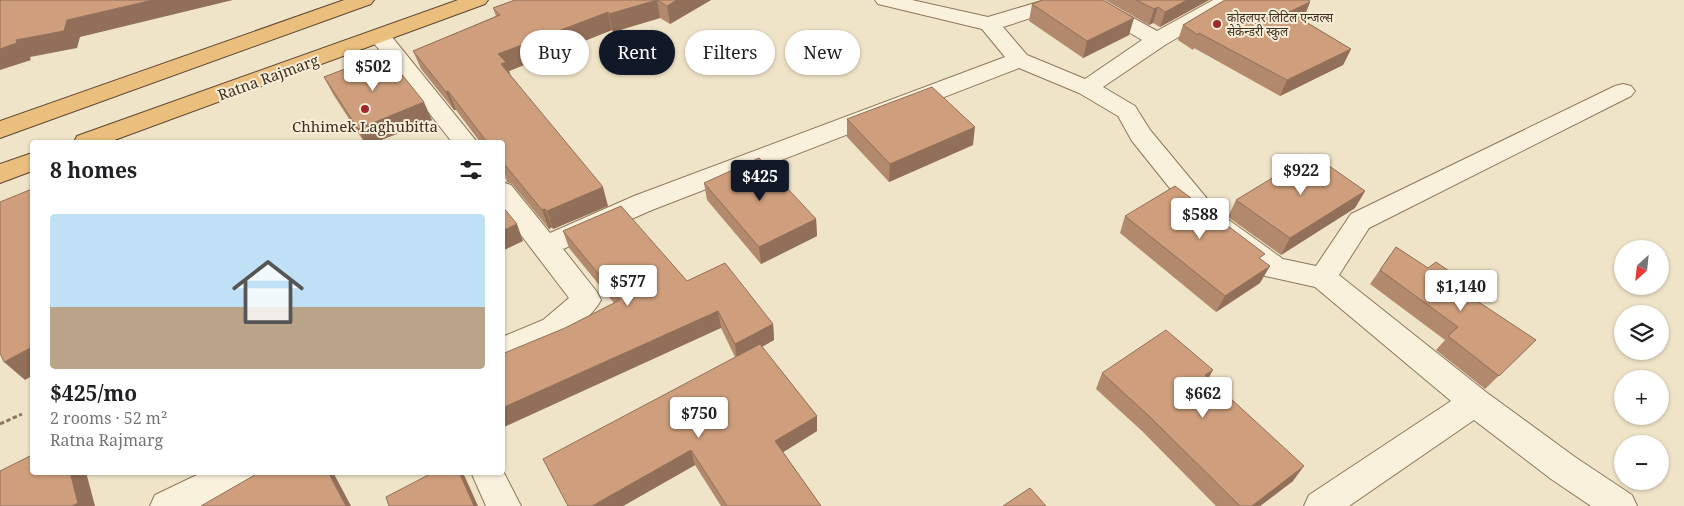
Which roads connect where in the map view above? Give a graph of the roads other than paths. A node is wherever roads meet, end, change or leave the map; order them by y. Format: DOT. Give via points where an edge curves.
graph roads {
  1 [pos="364,0"];
  2 [pos="478,0"];
  3 [pos="885,0"];
  4 [pos="1067,0"];
  5 [pos="1086,0"];
  6 [pos="1228,0"];
  7 [pos="989,24"];
  8 [pos="380,37"];
  9 [pos="1157,40"];
  10 [pos="1019,60"];
  11 [pos="1088,88"];
  12 [pos="1623,91"];
  13 [pos="0,130"];
  14 [pos="92,140"];
  15 [pos="463,140"];
  16 [pos="30,163"];
  17 [pos="0,174"];
  18 [pos="505,195"];
  19 [pos="545,246"];
  20 [pos="1323,278"];
  21 [pos="505,350"];
  22 [pos="1475,402"];
  23 [pos="233,475"];
  24 [pos="489,475"];
  25 [pos="168,506"];
  26 [pos="504,506"];
  27 [pos="1321,506"];
  28 [pos="1620,506"];
  1 -- 13 [label="highway"];
  2 -- 8 [label="highway, Ratna Rajmarg"];
  3 -- 7 [label="street"];
  4 -- 7 [label="street"];
  5 -- 9 [label="street"];
  6 -- 9 [label="street"];
  7 -- 10 [label="street"];
  8 -- 14 [label="highway, Ratna Rajmarg"];
  8 -- 15 [label="street"];
  9 -- 11 [label="street"];
  10 -- 11 [label="street"];
  10 -- 19 [label="street" via="643,202"];
  11 -- 20 [label="street" via="1127,111 1141,135 1210,220 1275,268"];
  12 -- 20 [label="street" via="1360,221"];
  16 -- 17 [label="highway"];
  18 -- 19 [label="street"];
  19 -- 21 [label="street" via="587,300 553,328"];
  20 -- 22 [label="street"];
  22 -- 27 [label="street"];
  22 -- 28 [label="street"];
  23 -- 25 [label="street"];
  24 -- 26 [label="street"];
}
